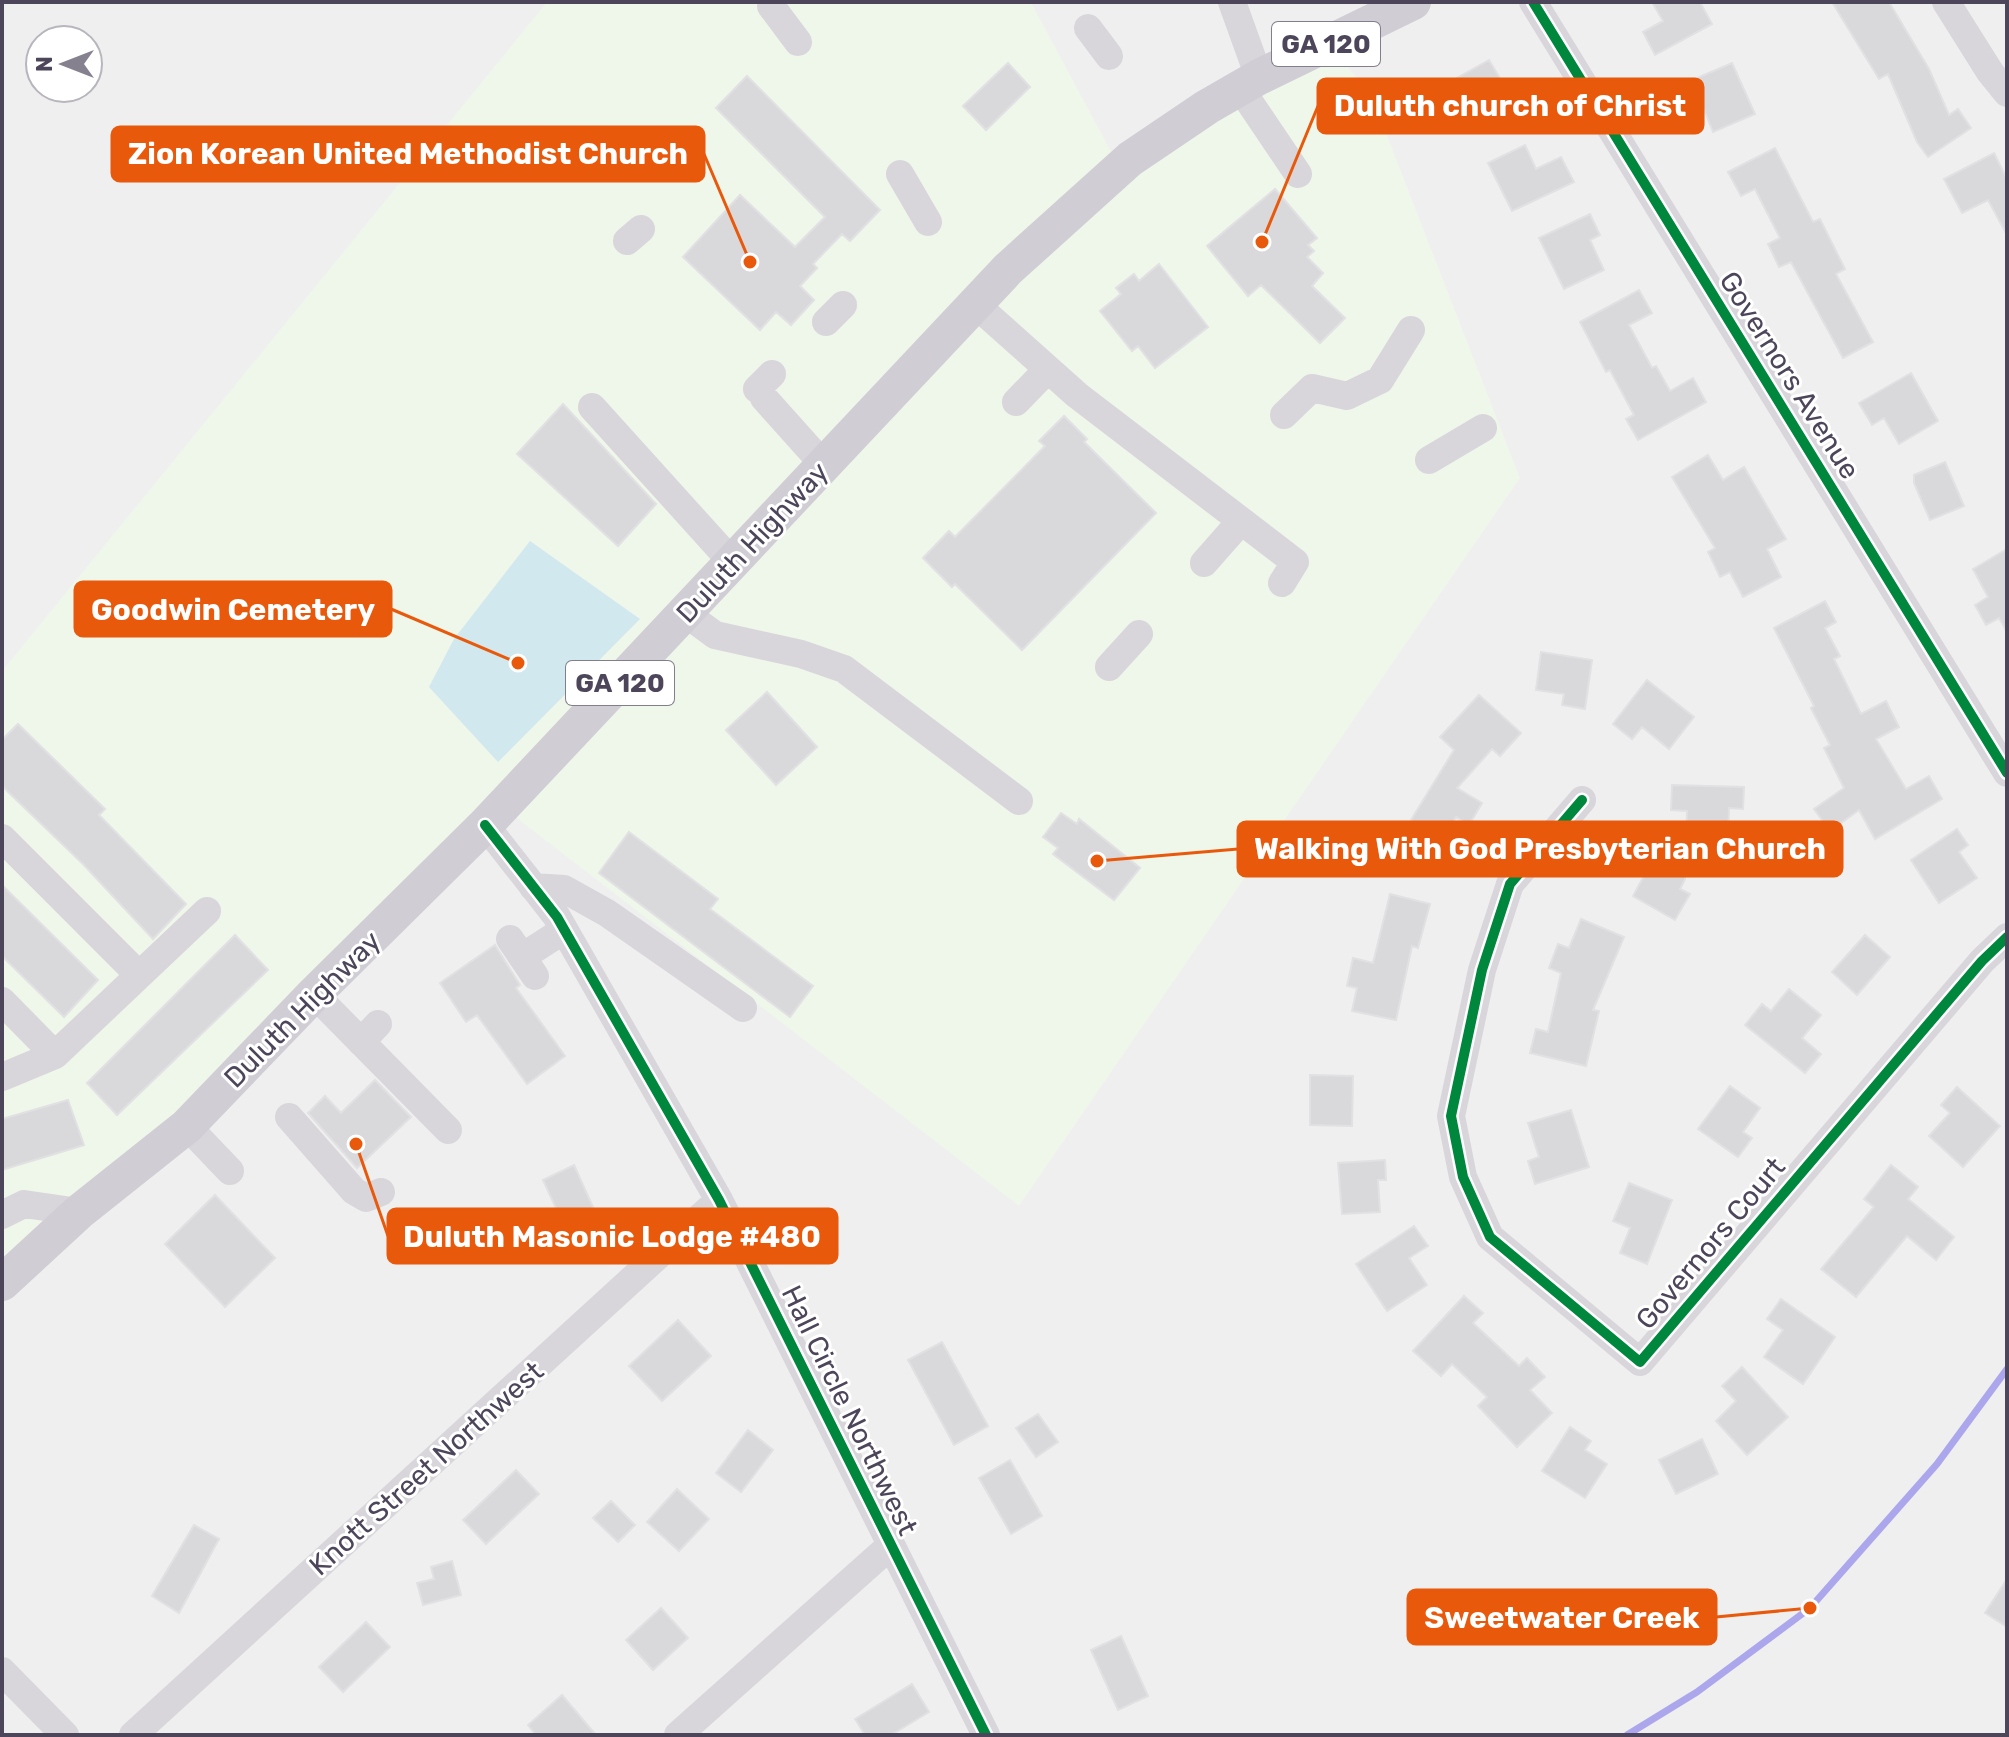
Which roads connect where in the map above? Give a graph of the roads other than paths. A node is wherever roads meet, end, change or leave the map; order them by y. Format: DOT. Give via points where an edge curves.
graph roads {
  1 [pos="1232,2"];
  2 [pos="1413,2"];
  3 [pos="1533,2"];
  4 [pos="1946,2"];
  5 [pos="771,6"];
  6 [pos="1088,28"];
  7 [pos="798,42"];
  8 [pos="1109,56"];
  9 [pos="1249,82"];
  10 [pos="2007,93"];
  11 [pos="900,174"];
  12 [pos="1298,174"];
  13 [pos="928,222"];
  14 [pos="975,304"];
  15 [pos="1411,330"];
  16 [pos="1048,369"];
  17 [pos="764,387"];
  18 [pos="1016,402"];
  19 [pos="592,407"];
  20 [pos="1284,415"];
  21 [pos="1483,428"];
  22 [pos="1429,460"];
  23 [pos="824,465"];
  24 [pos="1241,521"];
  25 [pos="733,563"];
  26 [pos="1204,563"];
  27 [pos="1282,583"];
  28 [pos="685,613"];
  29 [pos="1139,634"];
  30 [pos="1109,667"];
  31 [pos="2007,773"];
  32 [pos="1582,800"];
  33 [pos="1019,801"];
  34 [pos="485,825"];
  35 [pos="2,838"];
  36 [pos="533,887"];
  37 [pos="207,911"];
  38 [pos="564,930"];
  39 [pos="2007,937"];
  40 [pos="522,957"];
  41 [pos="139,975"];
  42 [pos="314,994"];
  43 [pos="2,1001"];
  44 [pos="743,1008"];
  45 [pos="55,1055"];
  46 [pos="2,1077"];
  47 [pos="289,1117"];
  48 [pos="187,1126"];
  49 [pos="448,1130"];
  50 [pos="230,1171"];
  51 [pos="381,1192"];
  52 [pos="719,1200"];
  53 [pos="79,1212"];
  54 [pos="2,1215"];
  55 [pos="2,1283"];
  56 [pos="890,1546"];
  57 [pos="2,1671"];
  58 [pos="65,1735"];
  59 [pos="133,1735"];
  60 [pos="678,1735"];
  61 [pos="986,1735"];
  1 -- 9 [label="street"];
  2 -- 9 [label="main road, Duluth Highway / GA 120"];
  3 -- 31 [label="street, Governors Avenue"];
  4 -- 10 [label="street"];
  5 -- 7 [label="street"];
  6 -- 8 [label="street"];
  9 -- 12 [label="street"];
  9 -- 14 [label="main road, Duluth Highway / GA 120" via="1130,159"];
  11 -- 13 [label="street"];
  14 -- 16 [label="street"];
  14 -- 23 [label="main road, Duluth Highway / GA 120"];
  15 -- 20 [label="street" via="1380,380 1347,396 1312,388"];
  16 -- 18 [label="street"];
  16 -- 24 [label="street"];
  17 -- 23 [label="street"];
  19 -- 25 [label="street"];
  21 -- 22 [label="street"];
  23 -- 25 [label="main road, Duluth Highway / GA 120"];
  24 -- 26 [label="street"];
  24 -- 27 [label="street" via="1295,562"];
  25 -- 28 [label="main road, Duluth Highway / GA 120"];
  28 -- 33 [label="street" via="715,635 844,669"];
  28 -- 34 [label="main road, Duluth Highway / GA 120"];
  29 -- 30 [label="street"];
  32 -- 39 [label="street, Governors Court" via="1510,884 1482,970 1451,1116 1463,1177 1490,1237 1640,1362"];
  34 -- 36 [label="street, Hall Circle Northwest"];
  34 -- 42 [label="main road, Duluth Highway / GA 120"];
  35 -- 41 [label="street"];
  36 -- 38 [label="street, Hall Circle Northwest"];
  36 -- 44 [label="street" via="564,889 607,913"];
  37 -- 41 [label="street"];
  38 -- 40 [label="street"];
  38 -- 52 [label="street, Hall Circle Northwest"];
  41 -- 45 [label="street"];
  42 -- 48 [label="main road, Duluth Highway / GA 120"];
  42 -- 49 [label="street"];
  43 -- 45 [label="street"];
  45 -- 46 [label="street"];
  47 -- 51 [label="street" via="354,1191 366,1198"];
  48 -- 50 [label="street"];
  48 -- 53 [label="main road, Duluth Highway / GA 120"];
  52 -- 56 [label="street, Hall Circle Northwest"];
  52 -- 59 [label="street, Knott Street Northwest"];
  53 -- 54 [label="street" via="24,1204"];
  53 -- 55 [label="main road, Duluth Highway / GA 120"];
  56 -- 60 [label="street"];
  56 -- 61 [label="street, Hall Circle Northwest"];
  57 -- 58 [label="street"];
}
